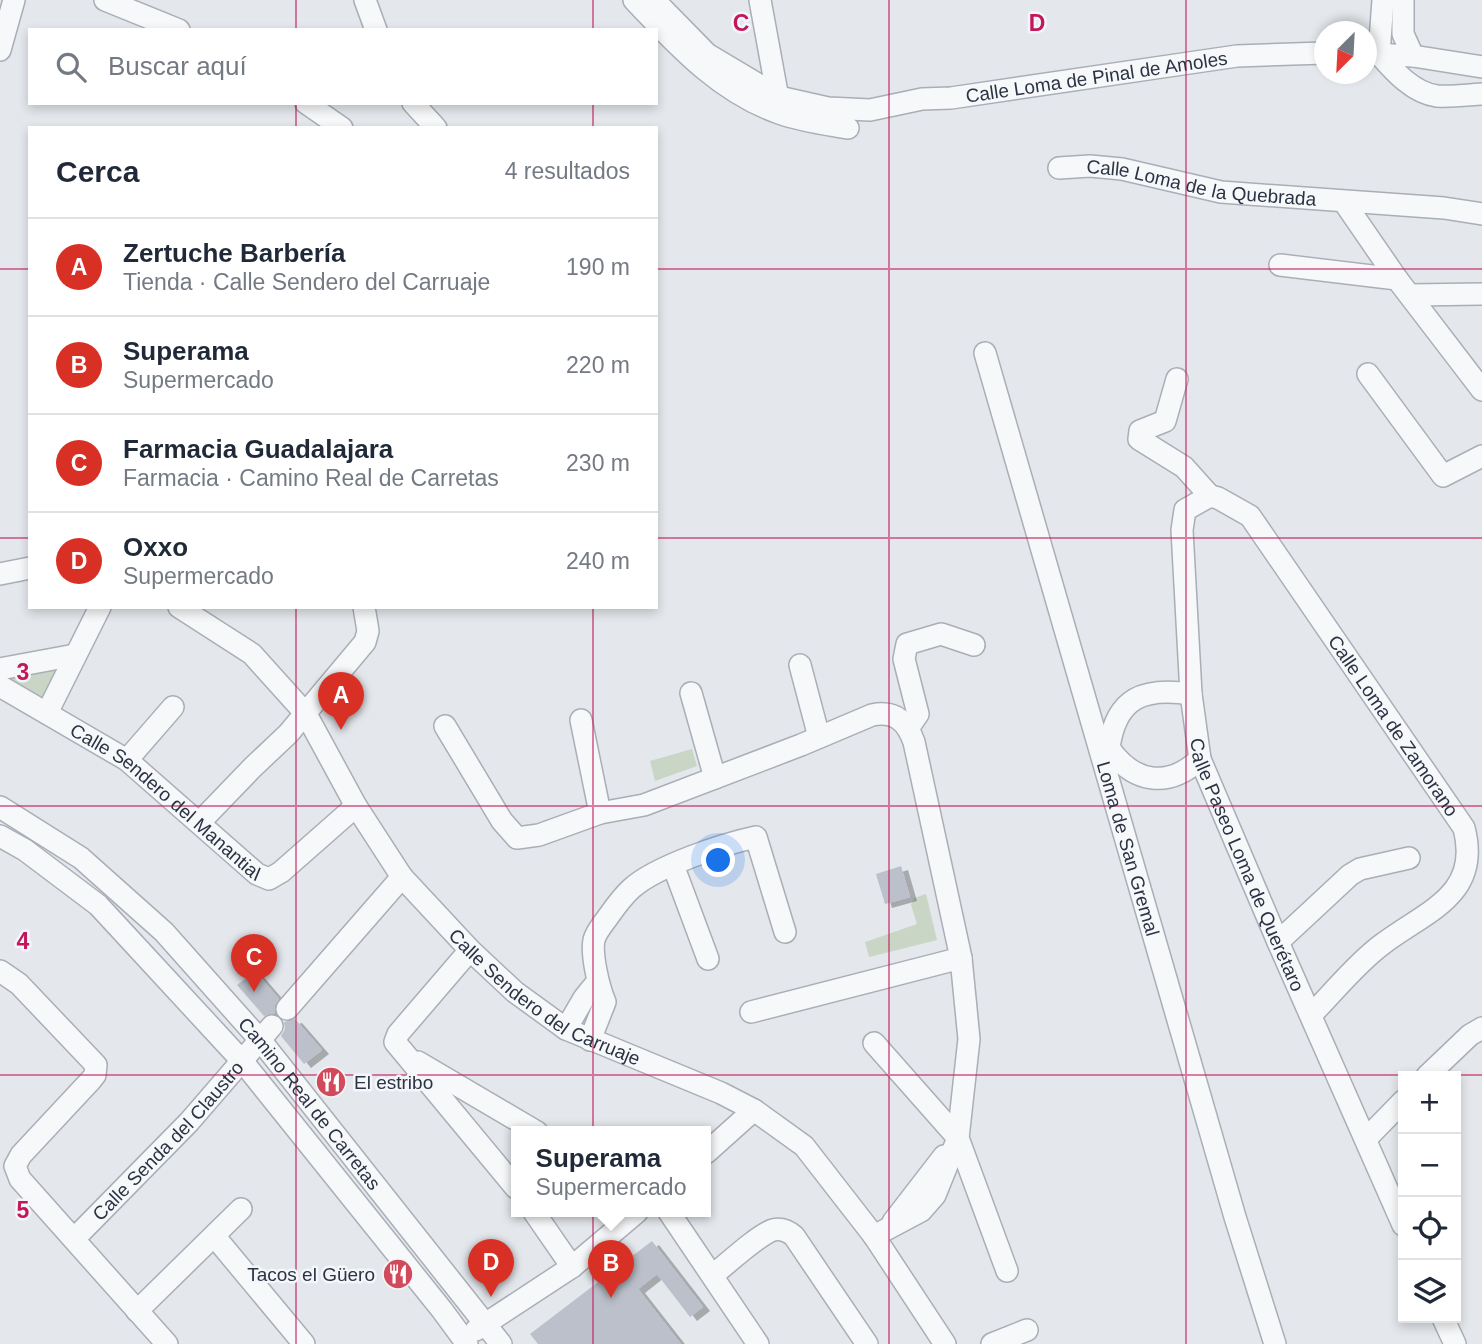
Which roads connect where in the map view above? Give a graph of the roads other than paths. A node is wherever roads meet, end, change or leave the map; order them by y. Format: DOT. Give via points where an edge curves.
graph roads {
  1 [pos="14,0"];
  2 [pos="105,0"];
  3 [pos="365,0"];
  4 [pos="634,0"];
  5 [pos="654,0"];
  6 [pos="760,0"];
  7 [pos="1383,0"];
  8 [pos="1403,0"];
  9 [pos="174,28"];
  10 [pos="375,28"];
  11 [pos="1377,32"];
  12 [pos="0,50"];
  13 [pos="1314,53"];
  14 [pos="1377,54"];
  15 [pos="1413,56"];
  16 [pos="1377,57"];
  17 [pos="1482,67"];
  18 [pos="1482,94"];
  19 [pos="309,105"];
  20 [pos="415,105"];
  21 [pos="779,105"];
  22 [pos="339,126"];
  23 [pos="434,126"];
  24 [pos="1059,168"];
  25 [pos="1345,202"];
  26 [pos="1482,214"];
  27 [pos="1280,265"];
  28 [pos="1403,287"];
  29 [pos="1482,294"];
  30 [pos="985,353"];
  31 [pos="1368,374"];
  32 [pos="1177,379"];
  33 [pos="1482,390"];
  34 [pos="1482,456"];
  35 [pos="1210,496"];
  36 [pos="28,568"];
  37 [pos="0,574"];
  38 [pos="99,609"];
  39 [pos="182,609"];
  40 [pos="364,609"];
  41 [pos="974,645"];
  42 [pos="75,656"];
  43 [pos="800,665"];
  44 [pos="0,669"];
  45 [pos="0,686"];
  46 [pos="691,693"];
  47 [pos="1191,694"];
  48 [pos="173,707"];
  49 [pos="47,713"];
  50 [pos="306,714"];
  51 [pos="581,720"];
  52 [pos="445,726"];
  53 [pos="909,727"];
  54 [pos="820,737"];
  55 [pos="1104,748"];
  56 [pos="1200,759"];
  57 [pos="127,760"];
  58 [pos="715,778"];
  59 [pos="356,806"];
  60 [pos="0,807"];
  61 [pos="600,813"];
  62 [pos="200,822"];
  63 [pos="0,836"];
  64 [pos="1409,858"];
  65 [pos="673,865"];
  66 [pos="402,877"];
  67 [pos="785,932"];
  68 [pos="1278,942"];
  69 [pos="470,950"];
  70 [pos="961,958"];
  71 [pos="708,959"];
  72 [pos="0,971"];
  73 [pos="597,982"];
  74 [pos="287,1009"];
  75 [pos="751,1012"];
  76 [pos="1311,1015"];
  77 [pos="1482,1028"];
  78 [pos="566,1029"];
  79 [pos="266,1034"];
  80 [pos="590,1040"];
  81 [pos="874,1043"];
  82 [pos="404,1053"];
  83 [pos="243,1062"];
  84 [pos="1432,1071"];
  85 [pos="1398,1106"];
  86 [pos="754,1110"];
  87 [pos="527,1126"];
  88 [pos="958,1138"];
  89 [pos="1366,1139"];
  90 [pos="711,1148"];
  91 [pos="511,1181"];
  92 [pos="241,1209"];
  93 [pos="1398,1213"];
  94 [pos="538,1217"];
  95 [pos="631,1217"];
  96 [pos="672,1217"];
  97 [pos="881,1233"];
  98 [pos="215,1237"];
  99 [pos="74,1239"];
  100 [pos="572,1266"];
  101 [pos="1007,1271"];
  102 [pos="713,1275"];
  103 [pos="137,1311"];
  104 [pos="1445,1323"];
  105 [pos="486,1324"];
  106 [pos="1027,1330"];
  107 [pos="465,1342"];
  108 [pos="167,1344"];
  109 [pos="304,1344"];
  110 [pos="501,1344"];
  111 [pos="758,1344"];
  112 [pos="867,1344"];
  113 [pos="945,1344"];
  114 [pos="992,1344"];
  115 [pos="1275,1344"];
  116 [pos="1455,1344"];
  1 -- 12 [label="street"];
  2 -- 9 [label="street"];
  3 -- 10 [label="street"];
  4 -- 21 [label="street" via="720,82 752,102"];
  5 -- 21 [label="street" via="707,54"];
  6 -- 21 [label="street"];
  7 -- 11 [label="street"];
  8 -- 15 [label="street" via="1403,34"];
  13 -- 21 [label="street, Calle Loma de Pinal de Amoles" via="1237,56 922,99 841,115"];
  14 -- 15 [label="street"];
  15 -- 17 [label="street"];
  16 -- 18 [label="street" via="1412,86 1435,96"];
  19 -- 22 [label="street"];
  20 -- 23 [label="street"];
  24 -- 25 [label="street, Calle Loma de la Quebrada" via="1122,169 1221,192"];
  25 -- 26 [label="street, Calle Loma de la Quebrada"];
  25 -- 28 [label="street"];
  27 -- 28 [label="street"];
  28 -- 29 [label="street"];
  28 -- 33 [label="street"];
  30 -- 55 [label="street, Loma de San Gremal"];
  31 -- 34 [label="street" via="1443,476"];
  32 -- 35 [label="street" via="1165,421 1140,431 1139,439 1184,467"];
  35 -- 47 [label="street, Calle Paseo Loma de Querétaro" via="1185,510 1182,530"];
  35 -- 76 [label="street, Calle Loma de Zamorano" via="1250,516 1464,828 1471,845 1466,880 1455,896 1379,946"];
  36 -- 37 [label="street"];
  38 -- 42 [label="street"];
  39 -- 50 [label="street, Calle Sendero del Carruaje" via="252,654"];
  40 -- 50 [label="street" via="365,642"];
  41 -- 53 [label="street" via="940,635 907,644 904,659 918,714"];
  42 -- 44 [label="street"];
  42 -- 49 [label="street"];
  43 -- 54 [label="street"];
  45 -- 49 [label="street, Calle Sendero del Manantial"];
  46 -- 58 [label="street"];
  47 -- 55 [label="street" via="1171,691 1136,697 1116,718"];
  47 -- 56 [label="street, Calle Paseo Loma de Querétaro"];
  48 -- 57 [label="street"];
  49 -- 57 [label="street, Calle Sendero del Manantial"];
  50 -- 59 [label="street, Calle Sendero del Carruaje"];
  50 -- 62 [label="street"];
  51 -- 61 [label="street"];
  52 -- 61 [label="street" via="517,838"];
  53 -- 54 [label="street" via="897,716 882,713"];
  53 -- 70 [label="street"];
  54 -- 58 [label="street"];
  55 -- 56 [label="street" via="1135,774 1152,778 1189,770"];
  55 -- 115 [label="street, Loma de San Gremal" via="1231,1204"];
  56 -- 68 [label="street, Calle Paseo Loma de Querétaro"];
  57 -- 62 [label="street, Calle Sendero del Manantial"];
  58 -- 61 [label="street" via="644,805"];
  59 -- 62 [label="street, Calle Sendero del Manantial" via="269,879 257,874"];
  59 -- 66 [label="street, Calle Sendero del Carruaje"];
  60 -- 79 [label="street, Camino Real de Carretas" via="81,858 164,932"];
  63 -- 83 [label="street, Camino Real de Carretas" via="98,905"];
  64 -- 68 [label="street" via="1350,875"];
  65 -- 67 [label="street" via="756,837"];
  65 -- 71 [label="street"];
  65 -- 73 [label="street" via="632,887 597,934"];
  66 -- 69 [label="street, Calle Sendero del Carruaje"];
  66 -- 74 [label="street"];
  68 -- 76 [label="street, Calle Paseo Loma de Querétaro"];
  69 -- 78 [label="street, Calle Sendero del Carruaje" via="514,992"];
  69 -- 82 [label="street" via="398,1034 395,1042"];
  70 -- 75 [label="street"];
  70 -- 88 [label="street" via="969,1039"];
  72 -- 99 [label="street" via="19,984 96,1065 95,1075 15,1166 20,1179"];
  73 -- 78 [label="street"];
  73 -- 80 [label="street" via="605,1007"];
  76 -- 89 [label="street, Calle Paseo Loma de Querétaro"];
  77 -- 84 [label="street"];
  78 -- 80 [label="street, Calle Sendero del Carruaje"];
  79 -- 83 [label="street, Calle Senda del Claustro"];
  79 -- 105 [label="street, Camino Real de Carretas"];
  80 -- 86 [label="street, Calle Sendero del Carruaje"];
  81 -- 88 [label="street"];
  82 -- 87 [label="street"];
  82 -- 91 [label="street"];
  83 -- 99 [label="street, Calle Senda del Claustro"];
  83 -- 107 [label="street, Camino Real de Carretas"];
  85 -- 89 [label="street"];
  86 -- 90 [label="street"];
  86 -- 97 [label="street, Calle Sendero del Carruaje" via="804,1146"];
  88 -- 97 [label="street"];
  88 -- 101 [label="street"];
  89 -- 93 [label="street, Calle Paseo Loma de Querétaro"];
  92 -- 98 [label="street"];
  94 -- 100 [label="street"];
  95 -- 100 [label="street"];
  96 -- 102 [label="street"];
  97 -- 113 [label="street, Calle Sendero del Carruaje"];
  98 -- 103 [label="street"];
  98 -- 109 [label="street"];
  99 -- 103 [label="street"];
  100 -- 105 [label="street"];
  102 -- 111 [label="street"];
  102 -- 112 [label="street" via="766,1234 776,1229 788,1231"];
  103 -- 108 [label="street"];
  104 -- 116 [label="street"];
  105 -- 107 [label="street"];
  105 -- 110 [label="street, Camino Real de Carretas"];
  106 -- 114 [label="street"];
}
